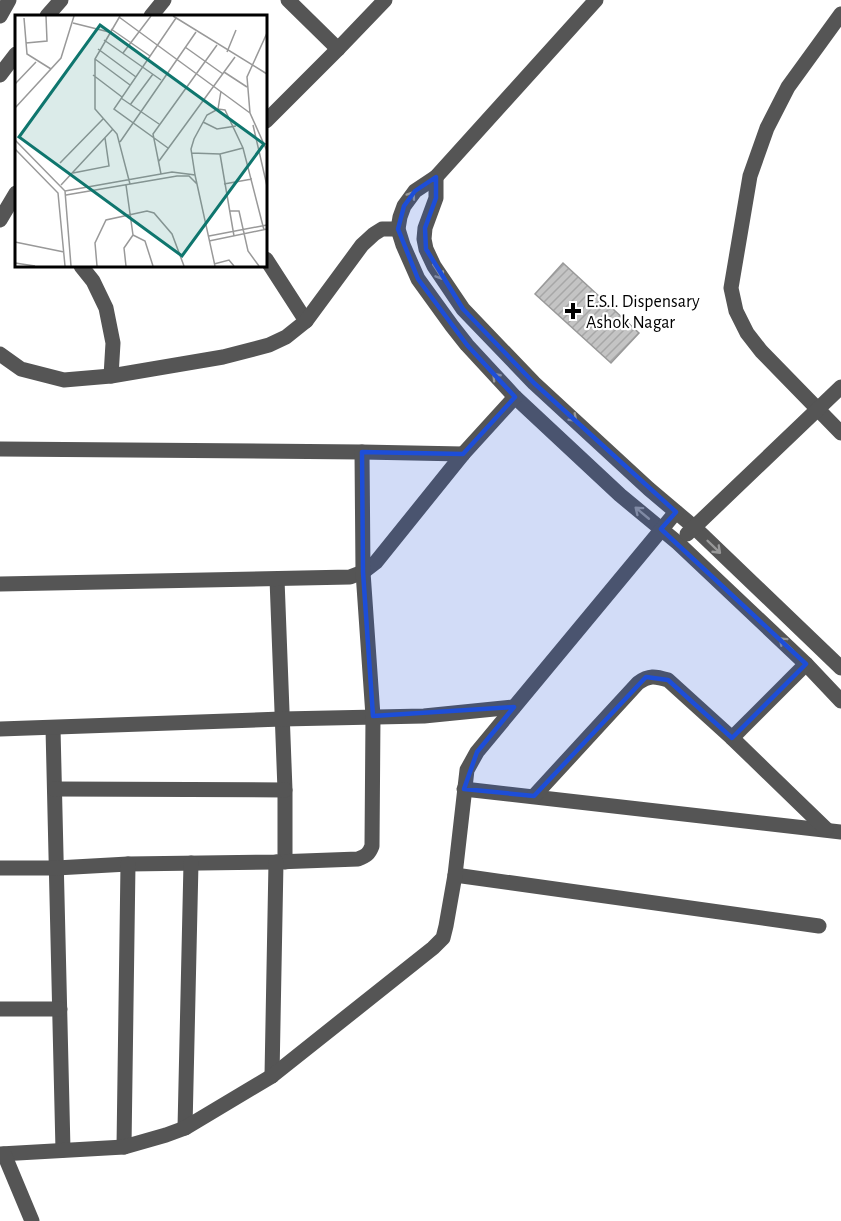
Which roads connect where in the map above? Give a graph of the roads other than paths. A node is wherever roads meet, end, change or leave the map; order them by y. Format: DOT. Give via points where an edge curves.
graph roads {
  1 [pos="9,0"];
  2 [pos="61,0"];
  3 [pos="164,0"];
  4 [pos="288,0"];
  5 [pos="385,0"];
  6 [pos="596,0"];
  7 [pos="841,14"];
  8 [pos="48,15"];
  9 [pos="152,15"];
  10 [pos="0,16"];
  11 [pos="338,49"];
  12 [pos="15,55"];
  13 [pos="0,75"];
  14 [pos="267,120"];
  15 [pos="436,177"];
  16 [pos="15,198"];
  17 [pos="0,220"];
  18 [pos="398,229"];
  19 [pos="267,261"];
  20 [pos="82,267"];
  21 [pos="306,321"];
  22 [pos="0,354"];
  23 [pos="111,376"];
  24 [pos="841,387"];
  25 [pos="515,397"];
  26 [pos="818,409"];
  27 [pos="841,432"];
  28 [pos="0,449"];
  29 [pos="362,452"];
  30 [pos="463,454"];
  31 [pos="676,512"];
  32 [pos="694,526"];
  33 [pos="661,529"];
  34 [pos="678,543"];
  35 [pos="363,572"];
  36 [pos="277,579"];
  37 [pos="0,584"];
  38 [pos="806,664"];
  39 [pos="841,669"];
  40 [pos="841,701"];
  41 [pos="514,707"];
  42 [pos="373,716"];
  43 [pos="282,719"];
  44 [pos="53,728"];
  45 [pos="0,729"];
  46 [pos="732,738"];
  47 [pos="55,789"];
  48 [pos="464,789"];
  49 [pos="285,790"];
  50 [pos="534,796"];
  51 [pos="834,830"];
  52 [pos="281,862"];
  53 [pos="191,863"];
  54 [pos="128,864"];
  55 [pos="0,868"];
  56 [pos="56,868"];
  57 [pos="455,875"];
  58 [pos="819,926"];
  59 [pos="0,1009"];
  60 [pos="60,1009"];
  61 [pos="272,1076"];
  62 [pos="185,1128"];
  63 [pos="124,1147"];
  64 [pos="63,1150"];
  65 [pos="2,1154"];
  66 [pos="32,1221"];
  1 -- 10 [label="street"];
  2 -- 8 [label="street"];
  3 -- 9 [label="street"];
  4 -- 11 [label="street"];
  5 -- 11 [label="street"];
  6 -- 15 [label="street"];
  7 -- 26 [label="street" via="788,87 766,128 750,176 731,288 747,333"];
  11 -- 14 [label="street"];
  12 -- 13 [label="street"];
  18 -- 15 [label="street, one-way" via="404,206 415,191"];
  15 -- 31 [label="street, one-way" via="436,198 425,228 426,249 463,309 534,382"];
  16 -- 17 [label="street"];
  18 -- 21 [label="street" via="382,229 362,245"];
  25 -- 18 [label="street, one-way" via="467,345 418,279"];
  19 -- 21 [label="street"];
  20 -- 23 [label="street" via="106,308 112,343"];
  21 -- 23 [label="street" via="269,345"];
  22 -- 23 [label="street" via="21,369 64,380"];
  24 -- 26 [label="street"];
  25 -- 30 [label="street"];
  33 -- 25 [label="street, one-way"];
  26 -- 27 [label="street"];
  26 -- 32 [label="street"];
  28 -- 29 [label="street"];
  29 -- 30 [label="street"];
  29 -- 35 [label="street"];
  30 -- 35 [label="street" via="376,562"];
  31 -- 32 [label="street"];
  31 -- 33 [label="street"];
  32 -- 34 [label="street"];
  32 -- 39 [label="street, one-way"];
  33 -- 34 [label="street"];
  33 -- 41 [label="street"];
  38 -- 34 [label="street, one-way"];
  35 -- 36 [label="street" via="350,577"];
  35 -- 42 [label="street"];
  36 -- 37 [label="street"];
  36 -- 43 [label="street"];
  38 -- 40 [label="street"];
  38 -- 46 [label="street"];
  41 -- 42 [label="street" via="424,716"];
  41 -- 48 [label="street" via="477,752 467,770"];
  42 -- 43 [label="street"];
  42 -- 52 [label="street" via="370,852 358,859"];
  43 -- 44 [label="street"];
  43 -- 49 [label="street"];
  44 -- 45 [label="street"];
  44 -- 47 [label="street"];
  46 -- 50 [label="street" via="668,680 646,677"];
  46 -- 51 [label="street"];
  47 -- 49 [label="street"];
  47 -- 56 [label="street"];
  48 -- 50 [label="street"];
  48 -- 57 [label="street"];
  49 -- 52 [label="street"];
  50 -- 51 [label="street"];
  52 -- 53 [label="street"];
  52 -- 61 [label="street"];
  53 -- 54 [label="street"];
  53 -- 62 [label="street"];
  54 -- 56 [label="street"];
  54 -- 63 [label="street"];
  55 -- 56 [label="street"];
  56 -- 60 [label="street"];
  57 -- 58 [label="street"];
  57 -- 61 [label="street" via="443,938"];
  59 -- 60 [label="street"];
  60 -- 64 [label="street"];
  61 -- 62 [label="street"];
  62 -- 63 [label="street"];
  63 -- 64 [label="street"];
  64 -- 65 [label="street"];
  65 -- 66 [label="street"];
}
